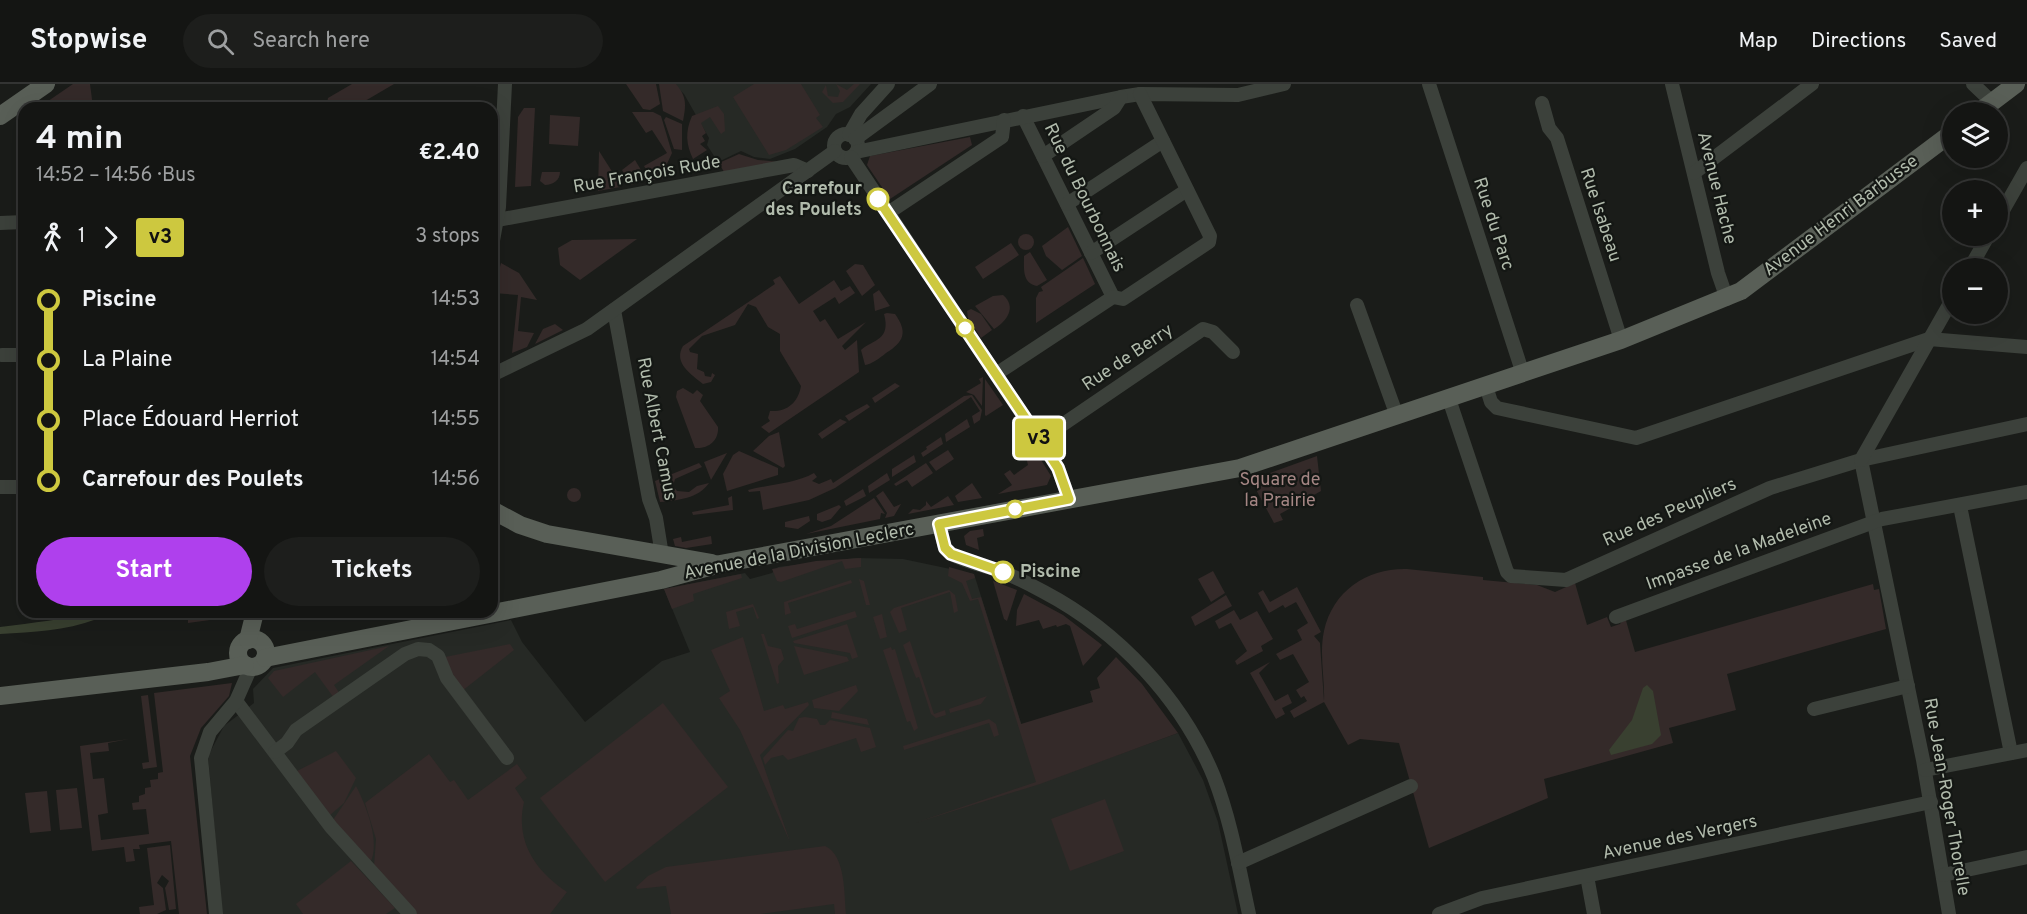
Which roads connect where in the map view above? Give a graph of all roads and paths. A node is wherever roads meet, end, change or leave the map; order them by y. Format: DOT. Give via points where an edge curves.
graph roads {
  1 [pos="46,84"];
  2 [pos="505,84"];
  3 [pos="888,84"];
  4 [pos="930,84"];
  5 [pos="1284,84"];
  6 [pos="1429,84"];
  7 [pos="1672,84"];
  8 [pos="1812,84"];
  9 [pos="1973,84"];
  10 [pos="2016,84"];
  11 [pos="1140,94"];
  12 [pos="1121,97"];
  13 [pos="20,102"];
  14 [pos="1982,102"];
  15 [pos="1992,102"];
  16 [pos="18,103"];
  17 [pos="1542,103"];
  18 [pos="0,116"];
  19 [pos="1023,116"];
  20 [pos="1004,120"];
  21 [pos="1942,140"];
  22 [pos="1162,141"];
  23 [pos="853,146"];
  24 [pos="835,151"];
  25 [pos="1043,156"];
  26 [pos="2027,168"];
  27 [pos="808,171"];
  28 [pos="1694,173"];
  29 [pos="498,179"];
  30 [pos="1187,190"];
  31 [pos="2008,201"];
  32 [pos="1067,204"];
  33 [pos="888,213"];
  34 [pos="498,219"];
  35 [pos="18,222"];
  36 [pos="0,223"];
  37 [pos="1091,254"];
  38 [pos="1113,297"];
  39 [pos="1727,299"];
  40 [pos="1357,305"];
  41 [pos="614,310"];
  42 [pos="1942,317"];
  43 [pos="1929,339"];
  44 [pos="1621,340"];
  45 [pos="2027,347"];
  46 [pos="1233,352"];
  47 [pos="1,354"];
  48 [pos="18,355"];
  49 [pos="498,372"];
  50 [pos="996,374"];
  51 [pos="1523,374"];
  52 [pos="1486,386"];
  53 [pos="1449,399"];
  54 [pos="1397,416"];
  55 [pos="2027,424"];
  56 [pos="1040,440"];
  57 [pos="1861,460"];
  58 [pos="0,487"];
  59 [pos="18,487"];
  60 [pos="2027,492"];
  61 [pos="1069,499"];
  62 [pos="1960,506"];
  63 [pos="498,513"];
  64 [pos="1875,522"];
  65 [pos="498,524"];
  66 [pos="939,524"];
  67 [pos="520,525"];
  68 [pos="644,552"];
  69 [pos="663,555"];
  70 [pos="720,564"];
  71 [pos="665,579"];
  72 [pos="498,610"];
  73 [pos="1616,617"];
  74 [pos="254,618"];
  75 [pos="457,618"];
  76 [pos="249,657"];
  77 [pos="1902,687"];
  78 [pos="0,696"];
  79 [pos="236,701"];
  80 [pos="1814,709"];
  81 [pos="2027,750"];
  82 [pos="275,752"];
  83 [pos="2011,753"];
  84 [pos="507,758"];
  85 [pos="1925,770"];
  86 [pos="1411,786"];
  87 [pos="1930,802"];
  88 [pos="2027,857"];
  89 [pos="1238,862"];
  90 [pos="1943,875"];
  91 [pos="1587,876"];
  92 [pos="216,914"];
  93 [pos="410,914"];
  94 [pos="1249,914"];
  95 [pos="1439,914"];
  96 [pos="1594,914"];
  97 [pos="1949,914"];
  1 -- 13 [label="main road"];
  2 -- 29 [label="street"];
  3 -- 23 [label="street" via="861,114"];
  4 -- 23 [label="street"];
  5 -- 11 [label="street" via="1238,95"];
  6 -- 51 [label="street, Rue du Parc"];
  7 -- 28 [label="street, Avenue Hache"];
  8 -- 28 [label="street"];
  9 -- 14 [label="street"];
  10 -- 15 [label="main road"];
  11 -- 12 [label="street"];
  11 -- 22 [label="street"];
  12 -- 19 [label="street"];
  12 -- 25 [label="street" via="1114,108"];
  16 -- 18 [label="main road"];
  17 -- 44 [label="street, Rue Isabeau" via="1549,128 1557,138"];
  19 -- 20 [label="street"];
  19 -- 25 [label="street, Rue du Bourbonnais"];
  20 -- 23 [label="street"];
  20 -- 33 [label="street" via="1002,138"];
  21 -- 39 [label="main road, Avenue Henri Barbusse"];
  22 -- 30 [label="street"];
  22 -- 32 [label="street"];
  23 -- 24 [label="street" via="844,158"];
  23 -- 24 [label="street" via="836,140"];
  23 -- 33 [label="street"];
  24 -- 27 [label="street"];
  25 -- 32 [label="street, Rue du Bourbonnais"];
  26 -- 31 [label="street"];
  27 -- 34 [label="street, Rue François Rude" via="794,165"];
  27 -- 41 [label="street"];
  28 -- 39 [label="street, Avenue Hache"];
  30 -- 37 [label="street"];
  30 -- 38 [label="street" via="1210,236 1209,242 1123,299"];
  32 -- 37 [label="street, Rue du Bourbonnais"];
  33 -- 50 [label="street"];
  35 -- 36 [label="street"];
  37 -- 38 [label="street, Rue du Bourbonnais"];
  38 -- 50 [label="street"];
  39 -- 44 [label="main road, Avenue Henri Barbusse"];
  40 -- 54 [label="street"];
  41 -- 49 [label="street" via="572,338"];
  41 -- 69 [label="street, Rue Albert Camus"];
  42 -- 43 [label="street"];
  43 -- 45 [label="street"];
  43 -- 52 [label="street" via="1636,438 1497,408"];
  43 -- 57 [label="street"];
  44 -- 51 [label="main road, Avenue Henri Barbusse"];
  46 -- 56 [label="street, Rue de Berry" via="1213,332 1203,329"];
  47 -- 48 [label="street"];
  50 -- 56 [label="street"];
  51 -- 52 [label="main road, Avenue de la Division Leclerc"];
  52 -- 53 [label="main road, Avenue de la Division Leclerc"];
  53 -- 54 [label="main road, Avenue de la Division Leclerc"];
  53 -- 57 [label="street, Rue des Peupliers" via="1511,576 1566,580 1770,488"];
  54 -- 61 [label="main road, Avenue de la Division Leclerc" via="1219,473"];
  55 -- 57 [label="street, Rue des Peupliers"];
  56 -- 61 [label="street" via="1058,468"];
  57 -- 64 [label="street, Rue Jean-Roger Thorelle"];
  58 -- 59 [label="street"];
  60 -- 62 [label="street, Impasse de la Madeleine"];
  61 -- 66 [label="main road, Avenue de la Division Leclerc"];
  62 -- 64 [label="street, Impasse de la Madeleine"];
  62 -- 83 [label="street"];
  63 -- 67 [label="main road"];
  64 -- 73 [label="street, Impasse de la Madeleine"];
  64 -- 77 [label="street, Rue Jean-Roger Thorelle"];
  65 -- 67 [label="main road"];
  66 -- 70 [label="main road, Avenue de la Division Leclerc"];
  66 -- 89 [label="street" via="945,548 951,554 1004,573 1065,604 1140,665 1172,703 1204,755 1226,813"];
  67 -- 68 [label="main road" via="547,534"];
  68 -- 69 [label="main road"];
  68 -- 71 [label="main road" via="660,563"];
  69 -- 70 [label="main road"];
  70 -- 71 [label="main road, Avenue de la Division Leclerc"];
  71 -- 72 [label="main road, Avenue de la Division Leclerc"];
  74 -- 76 [label="main road"];
  75 -- 76 [label="main road, Avenue de la Division Leclerc"];
  76 -- 78 [label="main road, Avenue de la Division Leclerc" via="208,672"];
  76 -- 79 [label="street"];
  77 -- 80 [label="street"];
  77 -- 85 [label="street, Rue Jean-Roger Thorelle"];
  79 -- 82 [label="street"];
  79 -- 92 [label="street" via="210,732 201,758"];
  81 -- 83 [label="street"];
  82 -- 84 [label="street" via="296,730 405,654 418,649 438,656 447,678"];
  82 -- 93 [label="street" via="335,831"];
  83 -- 85 [label="street"];
  85 -- 87 [label="street, Rue Jean-Roger Thorelle"];
  86 -- 89 [label="street"];
  87 -- 90 [label="street, Rue Jean-Roger Thorelle"];
  87 -- 91 [label="street, Avenue des Vergers"];
  88 -- 90 [label="street"];
  89 -- 94 [label="street"];
  90 -- 97 [label="street, Rue Jean-Roger Thorelle"];
  91 -- 95 [label="street, Avenue des Vergers" via="1482,898"];
  91 -- 96 [label="street"];
}
